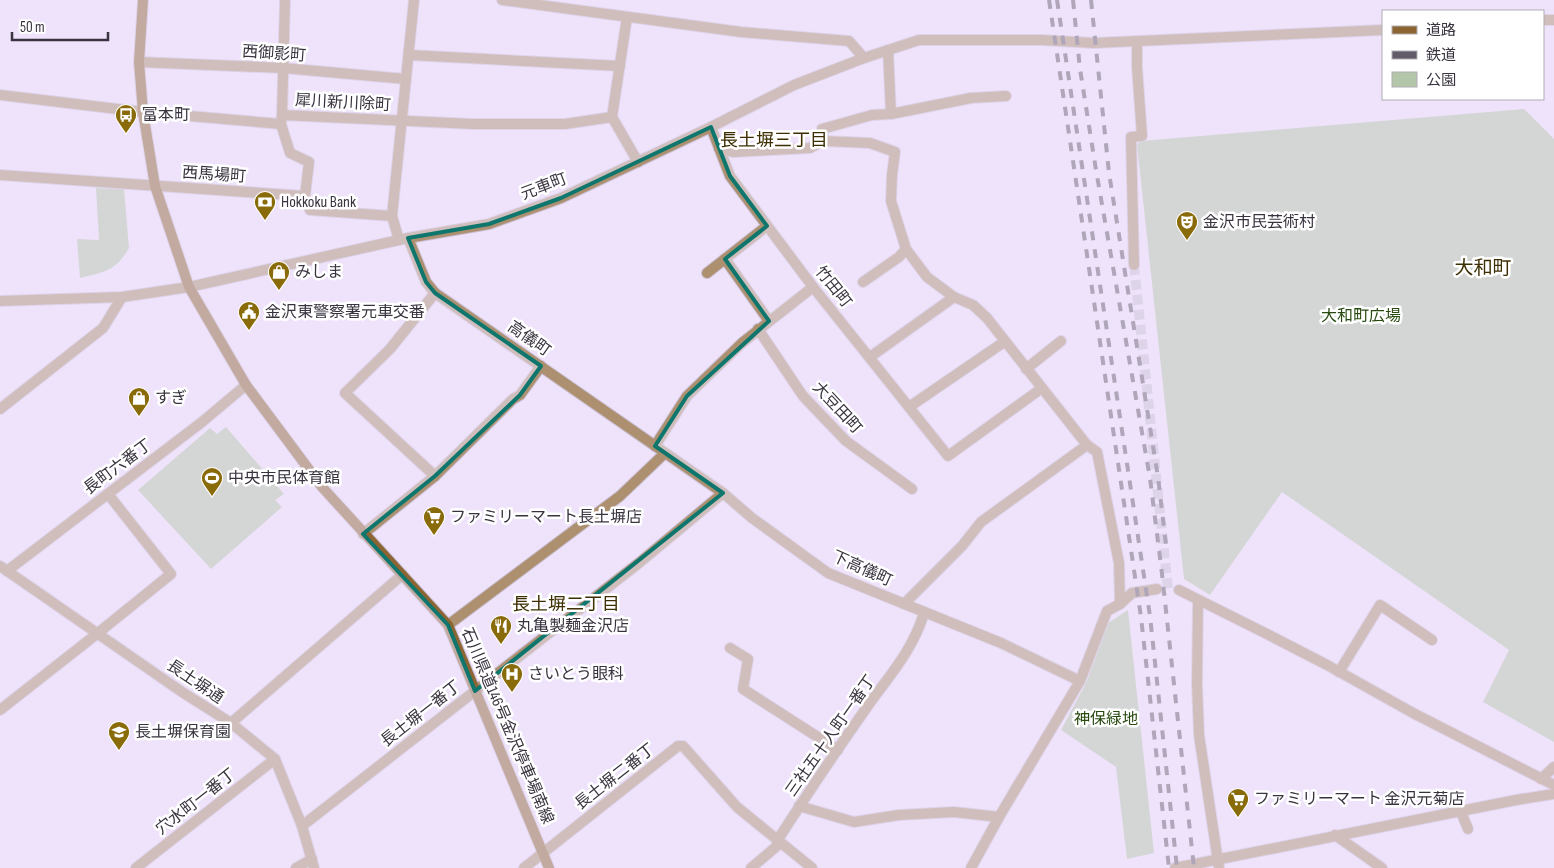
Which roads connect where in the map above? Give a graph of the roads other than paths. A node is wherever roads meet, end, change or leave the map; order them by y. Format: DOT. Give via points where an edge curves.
graph roads {
  1 [pos="143,0"];
  2 [pos="284,0"];
  3 [pos="414,0"];
  4 [pos="502,0"];
  5 [pos="627,17"];
  6 [pos="1382,30"];
  7 [pos="1137,41"];
  8 [pos="888,50"];
  9 [pos="409,55"];
  10 [pos="864,58"];
  11 [pos="139,62"];
  12 [pos="620,66"];
  13 [pos="283,68"];
  14 [pos="406,79"];
  15 [pos="0,95"];
  16 [pos="1006,96"];
  17 [pos="143,112"];
  18 [pos="891,114"];
  19 [pos="612,117"];
  20 [pos="281,120"];
  21 [pos="401,121"];
  22 [pos="711,127"];
  23 [pos="823,141"];
  24 [pos="719,148"];
  25 [pos="638,162"];
  26 [pos="0,175"];
  27 [pos="155,186"];
  28 [pos="305,196"];
  29 [pos="392,216"];
  30 [pos="767,226"];
  31 [pos="404,239"];
  32 [pos="906,249"];
  33 [pos="725,259"];
  34 [pos="1134,265"];
  35 [pos="707,272"];
  36 [pos="863,282"];
  37 [pos="189,287"];
  38 [pos="813,287"];
  39 [pos="436,292"];
  40 [pos="122,297"];
  41 [pos="954,297"];
  42 [pos="0,301"];
  43 [pos="768,321"];
  44 [pos="758,329"];
  45 [pos="1061,341"];
  46 [pos="1004,342"];
  47 [pos="870,357"];
  48 [pos="541,366"];
  49 [pos="1026,369"];
  50 [pos="246,385"];
  51 [pos="1042,388"];
  52 [pos="909,407"];
  53 [pos="0,409"];
  54 [pos="655,446"];
  55 [pos="1088,446"];
  56 [pos="665,453"];
  57 [pos="435,476"];
  58 [pos="912,489"];
  59 [pos="723,493"];
  60 [pos="108,494"];
  61 [pos="363,534"];
  62 [pos="3,569"];
  63 [pos="402,576"];
  64 [pos="1156,589"];
  65 [pos="1179,590"];
  66 [pos="1198,600"];
  67 [pos="904,604"];
  68 [pos="1120,604"];
  69 [pos="924,613"];
  70 [pos="448,625"];
  71 [pos="98,633"];
  72 [pos="1432,640"];
  73 [pos="730,648"];
  74 [pos="1339,672"];
  75 [pos="1080,681"];
  76 [pos="475,691"];
  77 [pos="0,710"];
  78 [pos="232,723"];
  79 [pos="838,750"];
  80 [pos="275,759"];
  81 [pos="1554,767"];
  82 [pos="1541,779"];
  83 [pos="1554,785"];
  84 [pos="1554,794"];
  85 [pos="799,806"];
  86 [pos="1461,812"];
  87 [pos="999,818"];
  88 [pos="302,826"];
  89 [pos="1468,829"];
  90 [pos="1335,835"];
  91 [pos="777,841"];
  92 [pos="543,852"];
  93 [pos="313,863"];
  94 [pos="1219,864"];
  95 [pos="136,868"];
  96 [pos="296,868"];
  97 [pos="524,868"];
  98 [pos="549,868"];
  99 [pos="751,868"];
  100 [pos="812,868"];
  101 [pos="971,868"];
  102 [pos="1175,868"];
  103 [pos="1382,868"];
  1 -- 11 [label="main road, 石川県道146号金沢停車場南線"];
  2 -- 13 [label="street"];
  3 -- 9 [label="street"];
  4 -- 5 [label="street"];
  5 -- 10 [label="street" via="741,32 849,41"];
  5 -- 12 [label="street"];
  6 -- 7 [label="street, 元車町"];
  7 -- 8 [label="street, 元車町" via="919,40"];
  7 -- 34 [label="street" via="1142,136 1131,137"];
  8 -- 10 [label="street, 元車町"];
  8 -- 18 [label="street"];
  9 -- 12 [label="street"];
  9 -- 14 [label="street"];
  10 -- 22 [label="street, 元車町" via="794,85"];
  11 -- 13 [label="street, 西御影町"];
  11 -- 17 [label="main road, 石川県道146号金沢停車場南線"];
  12 -- 19 [label="street"];
  13 -- 14 [label="street, 西御影町"];
  13 -- 20 [label="street"];
  14 -- 21 [label="street"];
  15 -- 17 [label="street, 犀川新川除町"];
  16 -- 18 [label="street" via="971,98"];
  17 -- 20 [label="street, 犀川新川除町"];
  17 -- 27 [label="main road, 石川県道146号金沢停車場南線"];
  18 -- 23 [label="street" via="872,115 822,129"];
  19 -- 21 [label="street, 犀川新川除町" via="564,124"];
  19 -- 25 [label="street"];
  20 -- 21 [label="street, 犀川新川除町"];
  20 -- 28 [label="street" via="290,153 309,162"];
  21 -- 29 [label="street"];
  22 -- 24 [label="street, 竹田町"];
  22 -- 25 [label="street, 元車町"];
  23 -- 24 [label="street" via="810,148 733,152"];
  23 -- 32 [label="street" via="870,143 895,152 892,201"];
  24 -- 30 [label="street, 竹田町" via="730,176"];
  25 -- 31 [label="street, 元車町" via="561,198 489,224"];
  26 -- 27 [label="street, 西馬場町"];
  27 -- 28 [label="street, 西馬場町"];
  27 -- 37 [label="main road, 石川県道146号金沢停車場南線"];
  28 -- 29 [label="street" via="310,210"];
  29 -- 31 [label="street"];
  30 -- 33 [label="street"];
  30 -- 38 [label="street, 竹田町"];
  31 -- 37 [label="street, 元車町"];
  31 -- 39 [label="street, 高儀町" via="426,282"];
  32 -- 36 [label="street"];
  32 -- 41 [label="street" via="927,276"];
  33 -- 35 [label="street"];
  33 -- 43 [label="street"];
  37 -- 40 [label="street, 元車町"];
  37 -- 50 [label="main road, 石川県道146号金沢停車場南線"];
  38 -- 43 [label="street"];
  38 -- 47 [label="street, 竹田町"];
  39 -- 48 [label="street, 高儀町"];
  39 -- 57 [label="street" via="390,349 345,393"];
  40 -- 42 [label="street, 元車町"];
  40 -- 53 [label="street" via="103,328"];
  41 -- 46 [label="street" via="973,305"];
  41 -- 47 [label="street"];
  43 -- 44 [label="street"];
  44 -- 54 [label="street" via="687,396"];
  44 -- 58 [label="street, 大豆田町" via="803,396 848,443"];
  45 -- 49 [label="street"];
  46 -- 49 [label="street"];
  46 -- 52 [label="street"];
  47 -- 52 [label="street, 竹田町"];
  48 -- 54 [label="street, 高儀町"];
  48 -- 57 [label="street" via="520,395"];
  49 -- 51 [label="street"];
  50 -- 60 [label="street, 長町六番丁"];
  50 -- 61 [label="main road, 石川県道146号金沢停車場南線" via="322,487"];
  51 -- 52 [label="street, 竹田町" via="948,456"];
  51 -- 55 [label="street"];
  54 -- 56 [label="street, 下高儀町"];
  55 -- 67 [label="street" via="981,522 962,546"];
  55 -- 68 [label="street" via="1098,452 1118,563"];
  56 -- 59 [label="street, 下高儀町"];
  56 -- 70 [label="street" via="620,496"];
  57 -- 61 [label="street"];
  59 -- 67 [label="street, 下高儀町" via="828,573"];
  59 -- 76 [label="street, 長土塀一番丁"];
  60 -- 62 [label="street, 長町六番丁"];
  60 -- 71 [label="street" via="171,574"];
  61 -- 63 [label="main road, 石川県道146号金沢停車場南線"];
  62 -- 71 [label="street, 長土塀通"];
  63 -- 70 [label="main road, 石川県道146号金沢停車場南線"];
  63 -- 78 [label="street"];
  64 -- 68 [label="street" via="1132,593"];
  65 -- 66 [label="street"];
  66 -- 74 [label="street"];
  66 -- 94 [label="street" via="1199,735"];
  67 -- 69 [label="street, 下高儀町"];
  68 -- 75 [label="street" via="1107,611"];
  69 -- 75 [label="street, 下高儀町" via="1001,643"];
  69 -- 79 [label="street, 三社五十人町一番丁" via="919,632 897,669"];
  70 -- 76 [label="main road, 石川県道146号金沢停車場南線"];
  71 -- 77 [label="street"];
  71 -- 78 [label="street, 長土塀通"];
  72 -- 74 [label="street" via="1380,605"];
  73 -- 79 [label="street" via="748,659 743,689"];
  74 -- 82 [label="street"];
  75 -- 87 [label="street"];
  76 -- 88 [label="street, 長土塀一番丁"];
  76 -- 92 [label="main road, 石川県道146号金沢停車場南線"];
  78 -- 80 [label="street, 長土塀通"];
  79 -- 85 [label="street, 三社五十人町一番丁"];
  80 -- 88 [label="street, 長土塀通"];
  80 -- 95 [label="street, 穴水町一番丁"];
  81 -- 82 [label="street"];
  82 -- 83 [label="street"];
  84 -- 86 [label="street"];
  85 -- 87 [label="street" via="854,822 898,815 954,812"];
  85 -- 91 [label="street, 三社五十人町一番丁"];
  86 -- 89 [label="street"];
  86 -- 90 [label="street"];
  87 -- 101 [label="street"];
  88 -- 93 [label="street, 長土塀通"];
  90 -- 94 [label="street"];
  90 -- 103 [label="street"];
  91 -- 92 [label="street, 長土塀二番丁" via="737,807 683,746 678,746"];
  91 -- 99 [label="street, 三社五十人町一番丁" via="777,846"];
  91 -- 100 [label="street"];
  92 -- 97 [label="street, 長土塀二番丁"];
  92 -- 98 [label="main road, 石川県道146号金沢停車場南線"];
  93 -- 96 [label="street"];
  94 -- 102 [label="street"];
}
